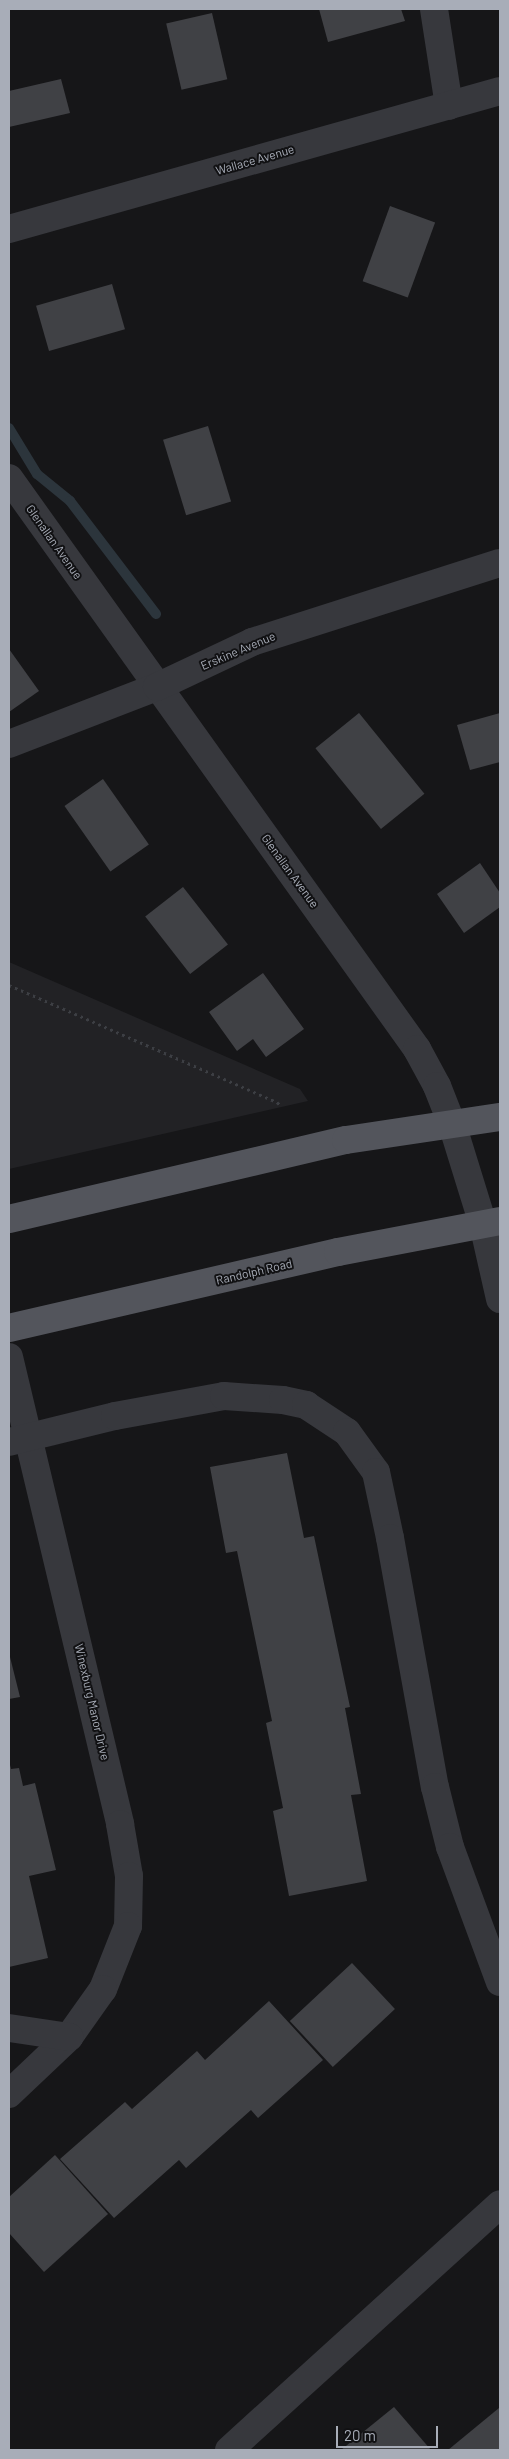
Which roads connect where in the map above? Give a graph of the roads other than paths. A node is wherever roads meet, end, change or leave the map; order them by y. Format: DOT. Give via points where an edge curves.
graph roads {
  1 [pos="434,9"];
  2 [pos="500,92"];
  3 [pos="449,106"];
  4 [pos="9,229"];
  5 [pos="9,478"];
  6 [pos="500,563"];
  7 [pos="157,687"];
  8 [pos="9,744"];
  9 [pos="500,1117"];
  10 [pos="452,1124"];
  11 [pos="9,1219"];
  12 [pos="492,1222"];
  13 [pos="500,1298"];
  14 [pos="9,1328"];
  15 [pos="9,1357"];
  16 [pos="19,1439"];
  17 [pos="500,1982"];
  18 [pos="9,2028"];
  19 [pos="68,2037"];
  20 [pos="9,2094"];
  21 [pos="500,2204"];
  22 [pos="229,2450"];
  1 -- 3 [label="street"];
  2 -- 3 [label="street, Wallace Avenue"];
  3 -- 4 [label="street, Wallace Avenue"];
  5 -- 7 [label="street, Glenallan Avenue"];
  6 -- 7 [label="street, Erskine Avenue" via="252,642"];
  7 -- 8 [label="street, Erskine Avenue"];
  7 -- 10 [label="street, Glenallan Avenue" via="417,1049"];
  9 -- 10 [label="main road"];
  10 -- 11 [label="main road" via="346,1140"];
  10 -- 12 [label="street, Glenallan Avenue"];
  12 -- 13 [label="street, Glenallan Avenue"];
  12 -- 14 [label="main road, Randolph Road" via="338,1252"];
  15 -- 16 [label="street, Winexburg Manor Drive"];
  16 -- 17 [label="street" via="115,1416 224,1396 306,1405 347,1432 376,1472 435,1787 450,1847"];
  16 -- 19 [label="street, Winexburg Manor Drive" via="120,1824 129,1876 128,1926 103,1989"];
  18 -- 19 [label="street"];
  19 -- 20 [label="street, Winexburg Manor Drive"];
  21 -- 22 [label="street"];
}
